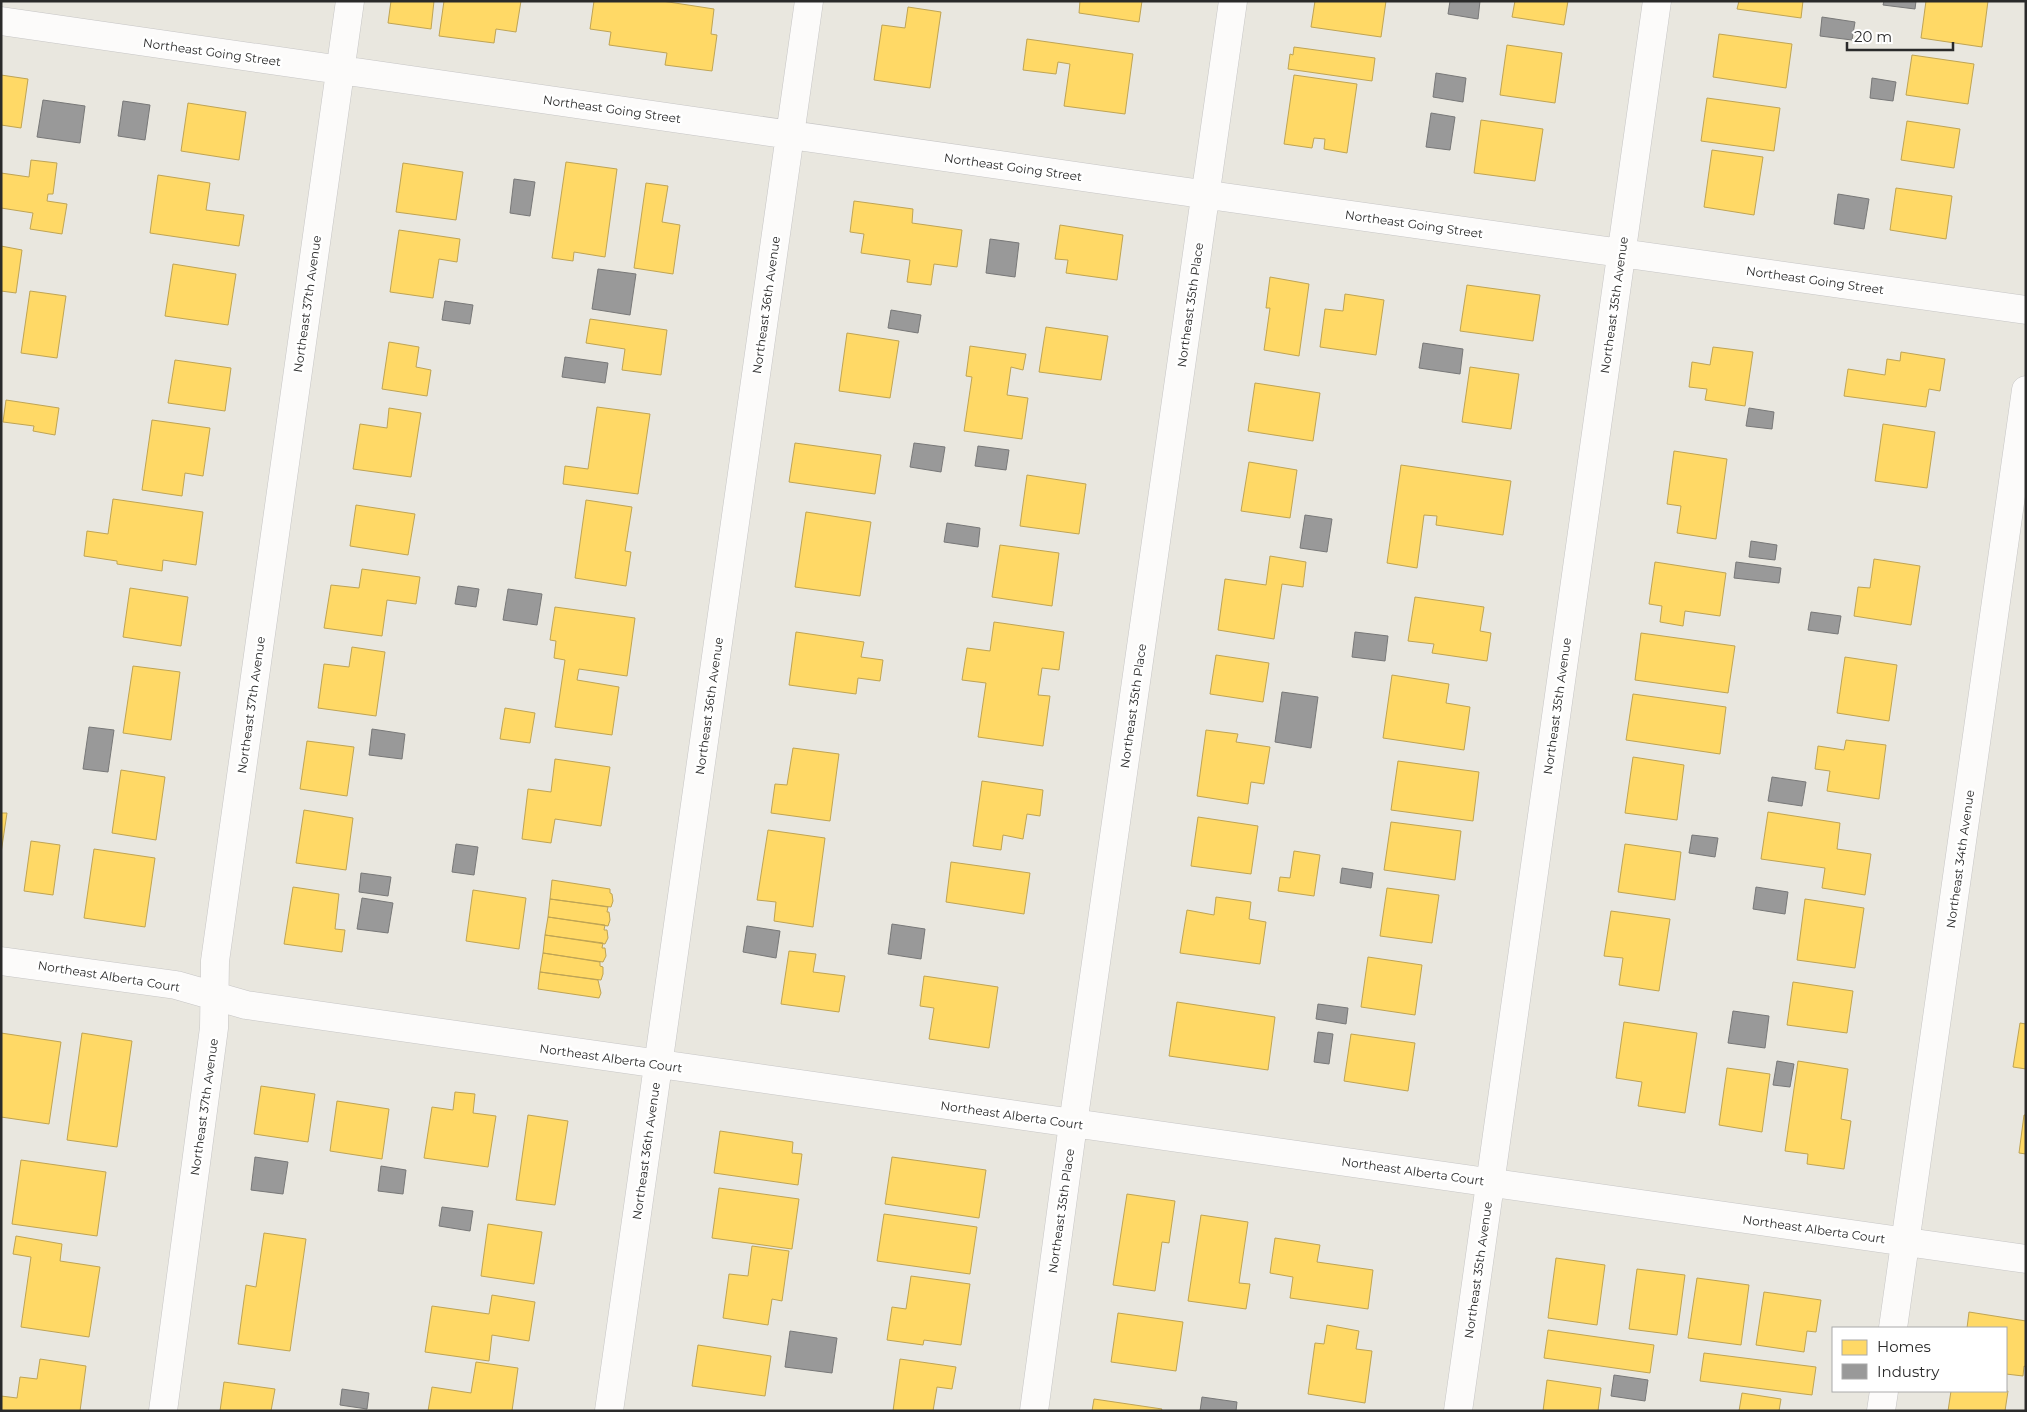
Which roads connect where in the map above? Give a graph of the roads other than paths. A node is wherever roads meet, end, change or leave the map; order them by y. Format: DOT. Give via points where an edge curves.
graph roads {
  1 [pos="350,1"];
  2 [pos="809,1"];
  3 [pos="1233,1"];
  4 [pos="1657,1"];
  5 [pos="1,21"];
  6 [pos="340,70"];
  7 [pos="790,135"];
  8 [pos="1206,195"];
  9 [pos="1621,253"];
  10 [pos="2026,310"];
  11 [pos="2026,390"];
  12 [pos="1,961"];
  13 [pos="214,996"];
  14 [pos="658,1064"];
  15 [pos="1073,1124"];
  16 [pos="1490,1182"];
  17 [pos="1906,1242"];
  18 [pos="2026,1259"];
  19 [pos="1893,1327"];
  20 [pos="1884,1392"];
  21 [pos="163,1411"];
  22 [pos="609,1411"];
  23 [pos="1034,1411"];
  24 [pos="1458,1411"];
  25 [pos="1881,1411"];
  1 -- 6 [label="street, Northeast 37th Avenue"];
  2 -- 7 [label="street, Northeast 36th Avenue"];
  3 -- 8 [label="street, Northeast 35th Place"];
  4 -- 9 [label="street, Northeast 35th Avenue"];
  5 -- 6 [label="street, Northeast Going Street"];
  6 -- 7 [label="street, Northeast Going Street"];
  6 -- 13 [label="street, Northeast 37th Avenue" via="215,961"];
  7 -- 8 [label="street, Northeast Going Street"];
  7 -- 14 [label="street, Northeast 36th Avenue"];
  8 -- 9 [label="street, Northeast Going Street"];
  8 -- 15 [label="street, Northeast 35th Place"];
  9 -- 10 [label="street, Northeast Going Street"];
  9 -- 16 [label="street, Northeast 35th Avenue"];
  11 -- 17 [label="street, Northeast 34th Avenue"];
  12 -- 13 [label="street, Northeast Alberta Court" via="176,985"];
  13 -- 14 [label="street, Northeast Alberta Court" via="256,1007"];
  13 -- 21 [label="street, Northeast 37th Avenue" via="214,1028"];
  14 -- 15 [label="street, Northeast Alberta Court"];
  14 -- 22 [label="street, Northeast 36th Avenue"];
  15 -- 16 [label="street, Northeast Alberta Court"];
  15 -- 23 [label="street, Northeast 35th Place"];
  16 -- 17 [label="street, Northeast Alberta Court"];
  16 -- 24 [label="street, Northeast 35th Avenue"];
  17 -- 18 [label="street, Northeast Alberta Court"];
  17 -- 19 [label="street, Northeast 34th Avenue"];
  20 -- 25 [label="street"];
}
